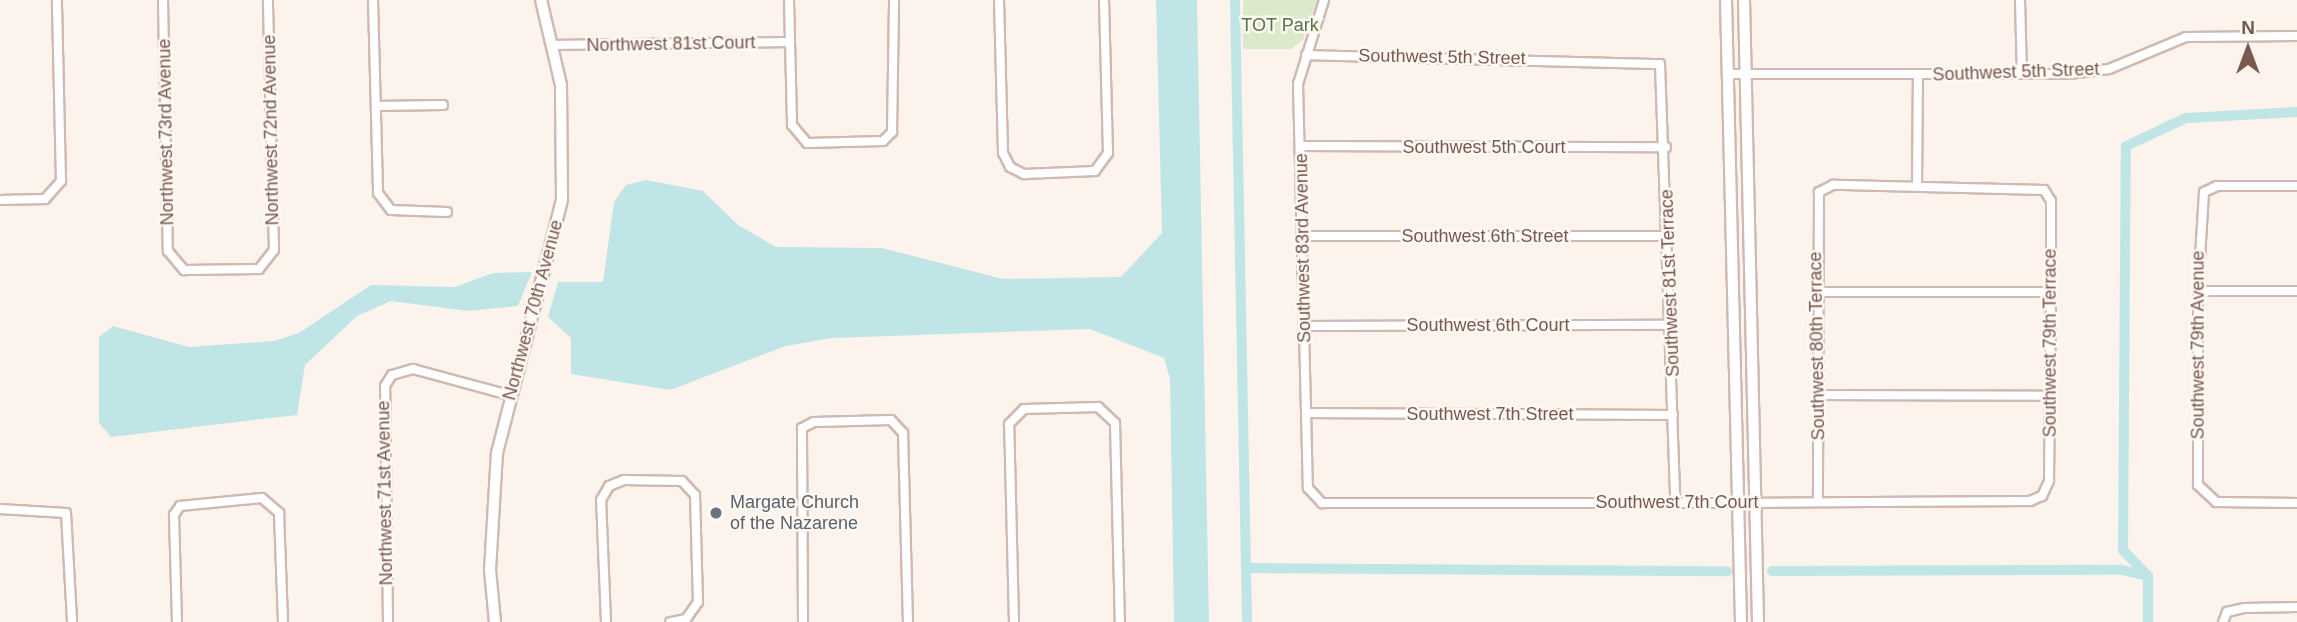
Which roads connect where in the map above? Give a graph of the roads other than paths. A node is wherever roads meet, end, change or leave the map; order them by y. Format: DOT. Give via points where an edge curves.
graph roads {
  1 [pos="57,0"];
  2 [pos="163,0"];
  3 [pos="268,0"];
  4 [pos="373,0"];
  5 [pos="541,0"];
  6 [pos="789,0"];
  7 [pos="894,0"];
  8 [pos="999,0"];
  9 [pos="1104,0"];
  10 [pos="1324,0"];
  11 [pos="1726,0"];
  12 [pos="1744,0"];
  13 [pos="2020,0"];
  14 [pos="2297,36"];
  15 [pos="790,42"];
  16 [pos="552,45"];
  17 [pos="1306,54"];
  18 [pos="1660,64"];
  19 [pos="1728,74"];
  20 [pos="2022,74"];
  21 [pos="1745,75"];
  22 [pos="1918,76"];
  23 [pos="443,104"];
  24 [pos="376,106"];
  25 [pos="1301,146"];
  26 [pos="1666,147"];
  27 [pos="1917,185"];
  28 [pos="2297,187"];
  29 [pos="0,200"];
  30 [pos="447,212"];
  31 [pos="1302,236"];
  32 [pos="1668,236"];
  33 [pos="270,260"];
  34 [pos="2198,291"];
  35 [pos="1817,292"];
  36 [pos="2051,292"];
  37 [pos="2297,292"];
  38 [pos="1671,325"];
  39 [pos="1306,326"];
  40 [pos="1818,395"];
  41 [pos="509,396"];
  42 [pos="2050,396"];
  43 [pos="1307,413"];
  44 [pos="1673,415"];
  45 [pos="2042,496"];
  46 [pos="1313,499"];
  47 [pos="1675,502"];
  48 [pos="1738,502"];
  49 [pos="1755,502"];
  50 [pos="1818,502"];
  51 [pos="2297,503"];
  52 [pos="0,509"];
  53 [pos="2297,607"];
  54 [pos="72,622"];
  55 [pos="177,622"];
  56 [pos="282,622"];
  57 [pos="388,622"];
  58 [pos="495,622"];
  59 [pos="606,622"];
  60 [pos="670,622"];
  61 [pos="803,622"];
  62 [pos="908,622"];
  63 [pos="1014,622"];
  64 [pos="1120,622"];
  65 [pos="1741,622"];
  66 [pos="1758,622"];
  67 [pos="2223,622"];
  1 -- 29 [label="street" via="61,181 45,200"];
  2 -- 33 [label="street, Northwest 73rd Avenue" via="173,263 184,270 259,269"];
  3 -- 33 [label="street, Northwest 72nd Avenue"];
  4 -- 24 [label="street"];
  5 -- 16 [label="street, Northwest 70th Avenue"];
  6 -- 15 [label="street"];
  7 -- 15 [label="street" via="892,132 883,141 807,143 795,135"];
  8 -- 9 [label="street" via="1003,153 1010,167 1024,174 1096,171 1104,163"];
  10 -- 17 [label="street, Southwest 83rd Avenue"];
  11 -- 19 [label="street"];
  12 -- 21 [label="street"];
  13 -- 20 [label="street"];
  14 -- 20 [label="street, Southwest 5th Street" via="2186,37 2109,69"];
  15 -- 16 [label="street, Northwest 81st Court"];
  16 -- 41 [label="street, Northwest 70th Avenue" via="561,85 562,199 555,244"];
  17 -- 18 [label="street, Southwest 5th Street"];
  17 -- 25 [label="street, Southwest 83rd Avenue" via="1298,83"];
  18 -- 26 [label="street, Southwest 81st Terrace"];
  19 -- 21 [label="street, Southwest 5th Street"];
  19 -- 48 [label="street"];
  20 -- 22 [label="street, Southwest 5th Street"];
  21 -- 22 [label="street, Southwest 5th Street"];
  21 -- 49 [label="street"];
  22 -- 27 [label="street"];
  23 -- 24 [label="street"];
  24 -- 30 [label="street" via="382,202 391,211"];
  25 -- 26 [label="street, Southwest 5th Court"];
  25 -- 31 [label="street, Southwest 83rd Avenue"];
  26 -- 32 [label="street, Southwest 81st Terrace"];
  27 -- 35 [label="street, Southwest 80th Terrace" via="1833,185 1819,192"];
  27 -- 36 [label="street, Southwest 79th Terrace" via="2044,190 2051,201"];
  28 -- 34 [label="street, Southwest 79th Avenue" via="2217,187 2204,192"];
  31 -- 32 [label="street, Southwest 6th Street"];
  31 -- 39 [label="street, Southwest 83rd Avenue"];
  32 -- 38 [label="street, Southwest 81st Terrace"];
  34 -- 37 [label="street"];
  34 -- 51 [label="street, Southwest 79th Avenue" via="2198,485 2216,502"];
  35 -- 36 [label="street"];
  35 -- 40 [label="street, Southwest 80th Terrace"];
  36 -- 42 [label="street, Southwest 79th Terrace"];
  38 -- 39 [label="street, Southwest 6th Court"];
  38 -- 44 [label="street, Southwest 81st Terrace"];
  39 -- 43 [label="street, Southwest 83rd Avenue"];
  40 -- 42 [label="street"];
  40 -- 50 [label="street, Southwest 80th Terrace"];
  41 -- 57 [label="street, Northwest 71st Avenue" via="401,371 382,397"];
  41 -- 58 [label="street, Northwest 70th Avenue" via="490,528"];
  42 -- 45 [label="street, Southwest 79th Terrace" via="2049,481"];
  43 -- 44 [label="street, Southwest 7th Street"];
  43 -- 46 [label="street, Southwest 83rd Avenue"];
  44 -- 47 [label="street, Southwest 81st Terrace"];
  45 -- 50 [label="street, Southwest 7th Court"];
  46 -- 47 [label="street, Southwest 7th Court"];
  47 -- 48 [label="street, Southwest 7th Court"];
  48 -- 49 [label="street, Southwest 7th Court"];
  48 -- 65 [label="street"];
  49 -- 50 [label="street, Southwest 7th Court"];
  49 -- 66 [label="street"];
  52 -- 54 [label="street" via="66,513"];
  53 -- 67 [label="street" via="2227,612"];
  55 -- 56 [label="street" via="174,515 180,506 272,503 279,513"];
  59 -- 60 [label="street" via="598,544 601,500 609,486 624,481 689,486 695,495 694,613"];
  61 -- 62 [label="street" via="802,428 814,422 899,425"];
  63 -- 64 [label="street" via="1009,424 1016,414 1098,407 1109,412 1115,423"];
}
